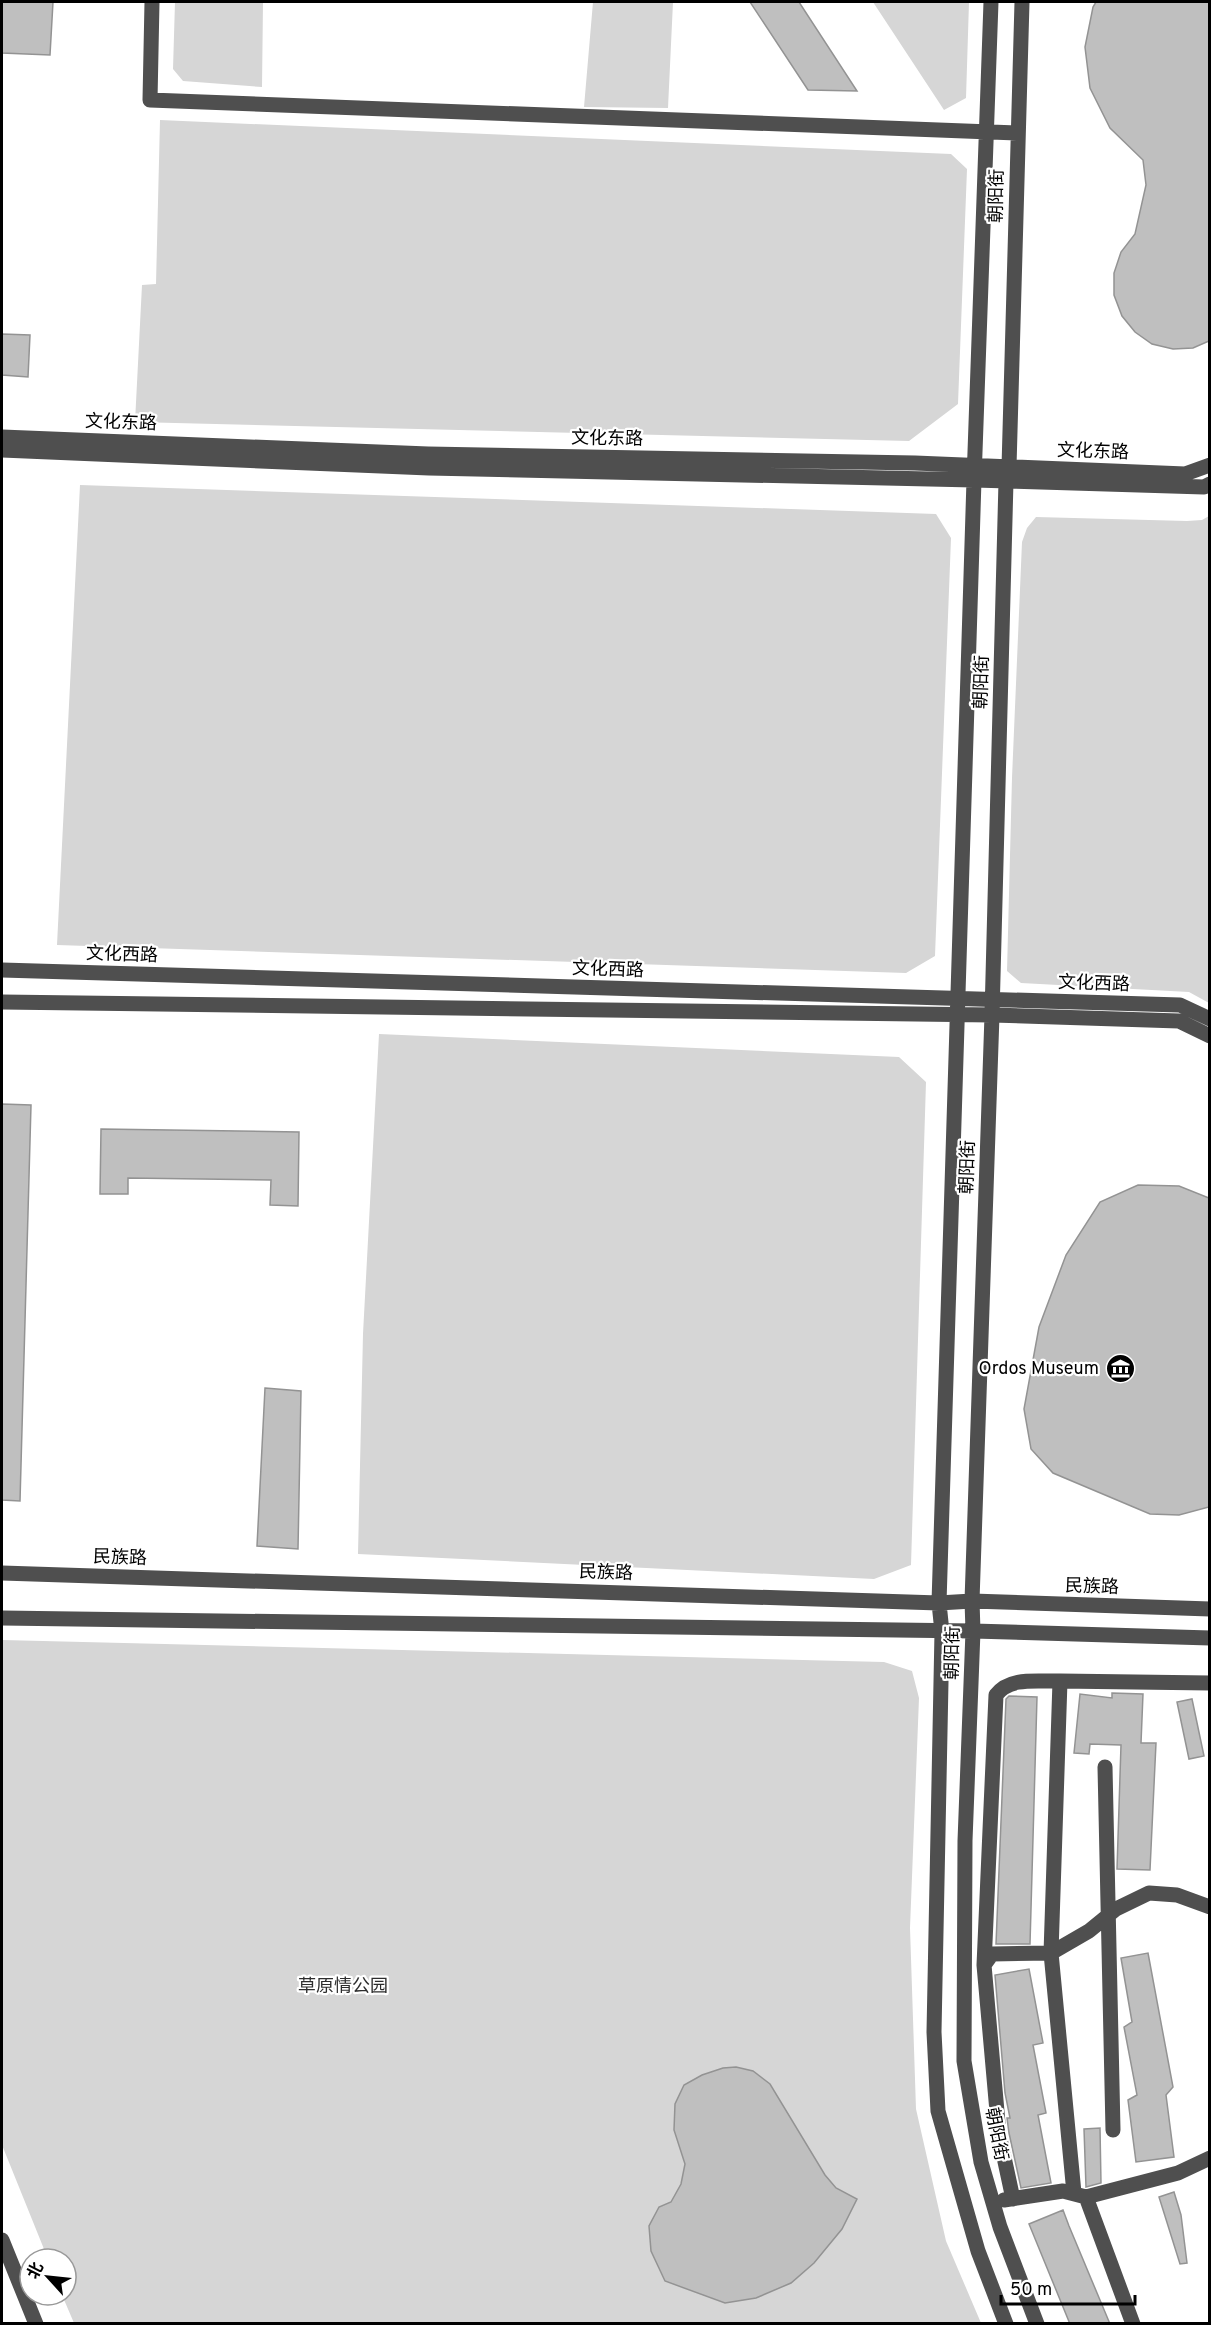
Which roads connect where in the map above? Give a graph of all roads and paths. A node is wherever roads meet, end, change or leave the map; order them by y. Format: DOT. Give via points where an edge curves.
graph roads {
  1 [pos="152,2"];
  2 [pos="992,2"];
  3 [pos="1022,2"];
  4 [pos="1017,133"];
  5 [pos="987,134"];
  6 [pos="2,437"];
  7 [pos="2,450"];
  8 [pos="1209,465"];
  9 [pos="975,472"];
  10 [pos="1008,474"];
  11 [pos="1209,484"];
  12 [pos="2,970"];
  13 [pos="958,998"];
  14 [pos="992,999"];
  15 [pos="2,1002"];
  16 [pos="958,1015"];
  17 [pos="992,1015"];
  18 [pos="1209,1019"];
  19 [pos="1209,1036"];
  20 [pos="2,1573"];
  21 [pos="972,1601"];
  22 [pos="939,1603"];
  23 [pos="1209,1609"];
  24 [pos="2,1618"];
  25 [pos="973,1630"];
  26 [pos="942,1632"];
  27 [pos="1209,1638"];
  28 [pos="1060,1681"];
  29 [pos="1209,1683"];
  30 [pos="1105,1767"];
  31 [pos="1209,1907"];
  32 [pos="1108,1915"];
  33 [pos="1051,1953"];
  34 [pos="984,1965"];
  35 [pos="1113,2130"];
  36 [pos="1209,2158"];
  37 [pos="1080,2195"];
  38 [pos="1013,2199"];
  39 [pos="993,2202"];
  40 [pos="2,2240"];
  41 [pos="36,2324"];
  42 [pos="1006,2324"];
  43 [pos="1037,2324"];
  44 [pos="1133,2324"];
  1 -- 5 [label="street" via="150,100"];
  2 -- 5 [label="street, 朝阳街"];
  3 -- 4 [label="street, 朝阳街"];
  4 -- 5 [label="street"];
  4 -- 10 [label="street, 朝阳街"];
  5 -- 9 [label="street, 朝阳街"];
  6 -- 9 [label="street, 文化东路"];
  7 -- 9 [label="street, 文化东路" via="429,468"];
  8 -- 10 [label="street, 文化东路" via="1185,474"];
  9 -- 10 [label="street, 文化东路"];
  9 -- 13 [label="street, 朝阳街"];
  10 -- 11 [label="street, 文化东路" via="1204,487"];
  10 -- 14 [label="street, 朝阳街"];
  12 -- 13 [label="street, 文化西路"];
  13 -- 14 [label="street, 文化西路"];
  13 -- 16 [label="street, 朝阳街"];
  14 -- 17 [label="street, 朝阳街"];
  14 -- 18 [label="street, 文化西路" via="1180,1005"];
  15 -- 16 [label="street, 文化西路"];
  16 -- 17 [label="street, 文化西路"];
  16 -- 22 [label="street, 朝阳街"];
  17 -- 19 [label="street, 文化西路" via="1179,1021"];
  17 -- 21 [label="street, 朝阳街"];
  20 -- 22 [label="street, 民族路"];
  21 -- 22 [label="street, 民族路"];
  21 -- 23 [label="street, 民族路"];
  21 -- 25 [label="street, 朝阳街"];
  22 -- 26 [label="street, 朝阳街"];
  24 -- 26 [label="street"];
  25 -- 26 [label="street"];
  25 -- 27 [label="street"];
  25 -- 39 [label="street, 朝阳街" via="965,1841 964,2061 981,2162"];
  26 -- 42 [label="street, 朝阳街" via="934,2032 938,2111 978,2251"];
  28 -- 29 [label="street"];
  28 -- 33 [label="street"];
  28 -- 34 [label="street" via="1012,1682 996,1695"];
  30 -- 32 [label="street"];
  31 -- 32 [label="street" via="1177,1895 1149,1893"];
  32 -- 33 [label="street"];
  32 -- 35 [label="street"];
  33 -- 34 [label="street" via="992,1954"];
  33 -- 37 [label="street"];
  34 -- 38 [label="street" via="999,2134"];
  36 -- 37 [label="street" via="1179,2173"];
  37 -- 38 [label="street" via="1063,2191"];
  37 -- 44 [label="street"];
  38 -- 39 [label="street"];
  39 -- 43 [label="street, 朝阳街"];
  40 -- 41 [label="street"];
}
